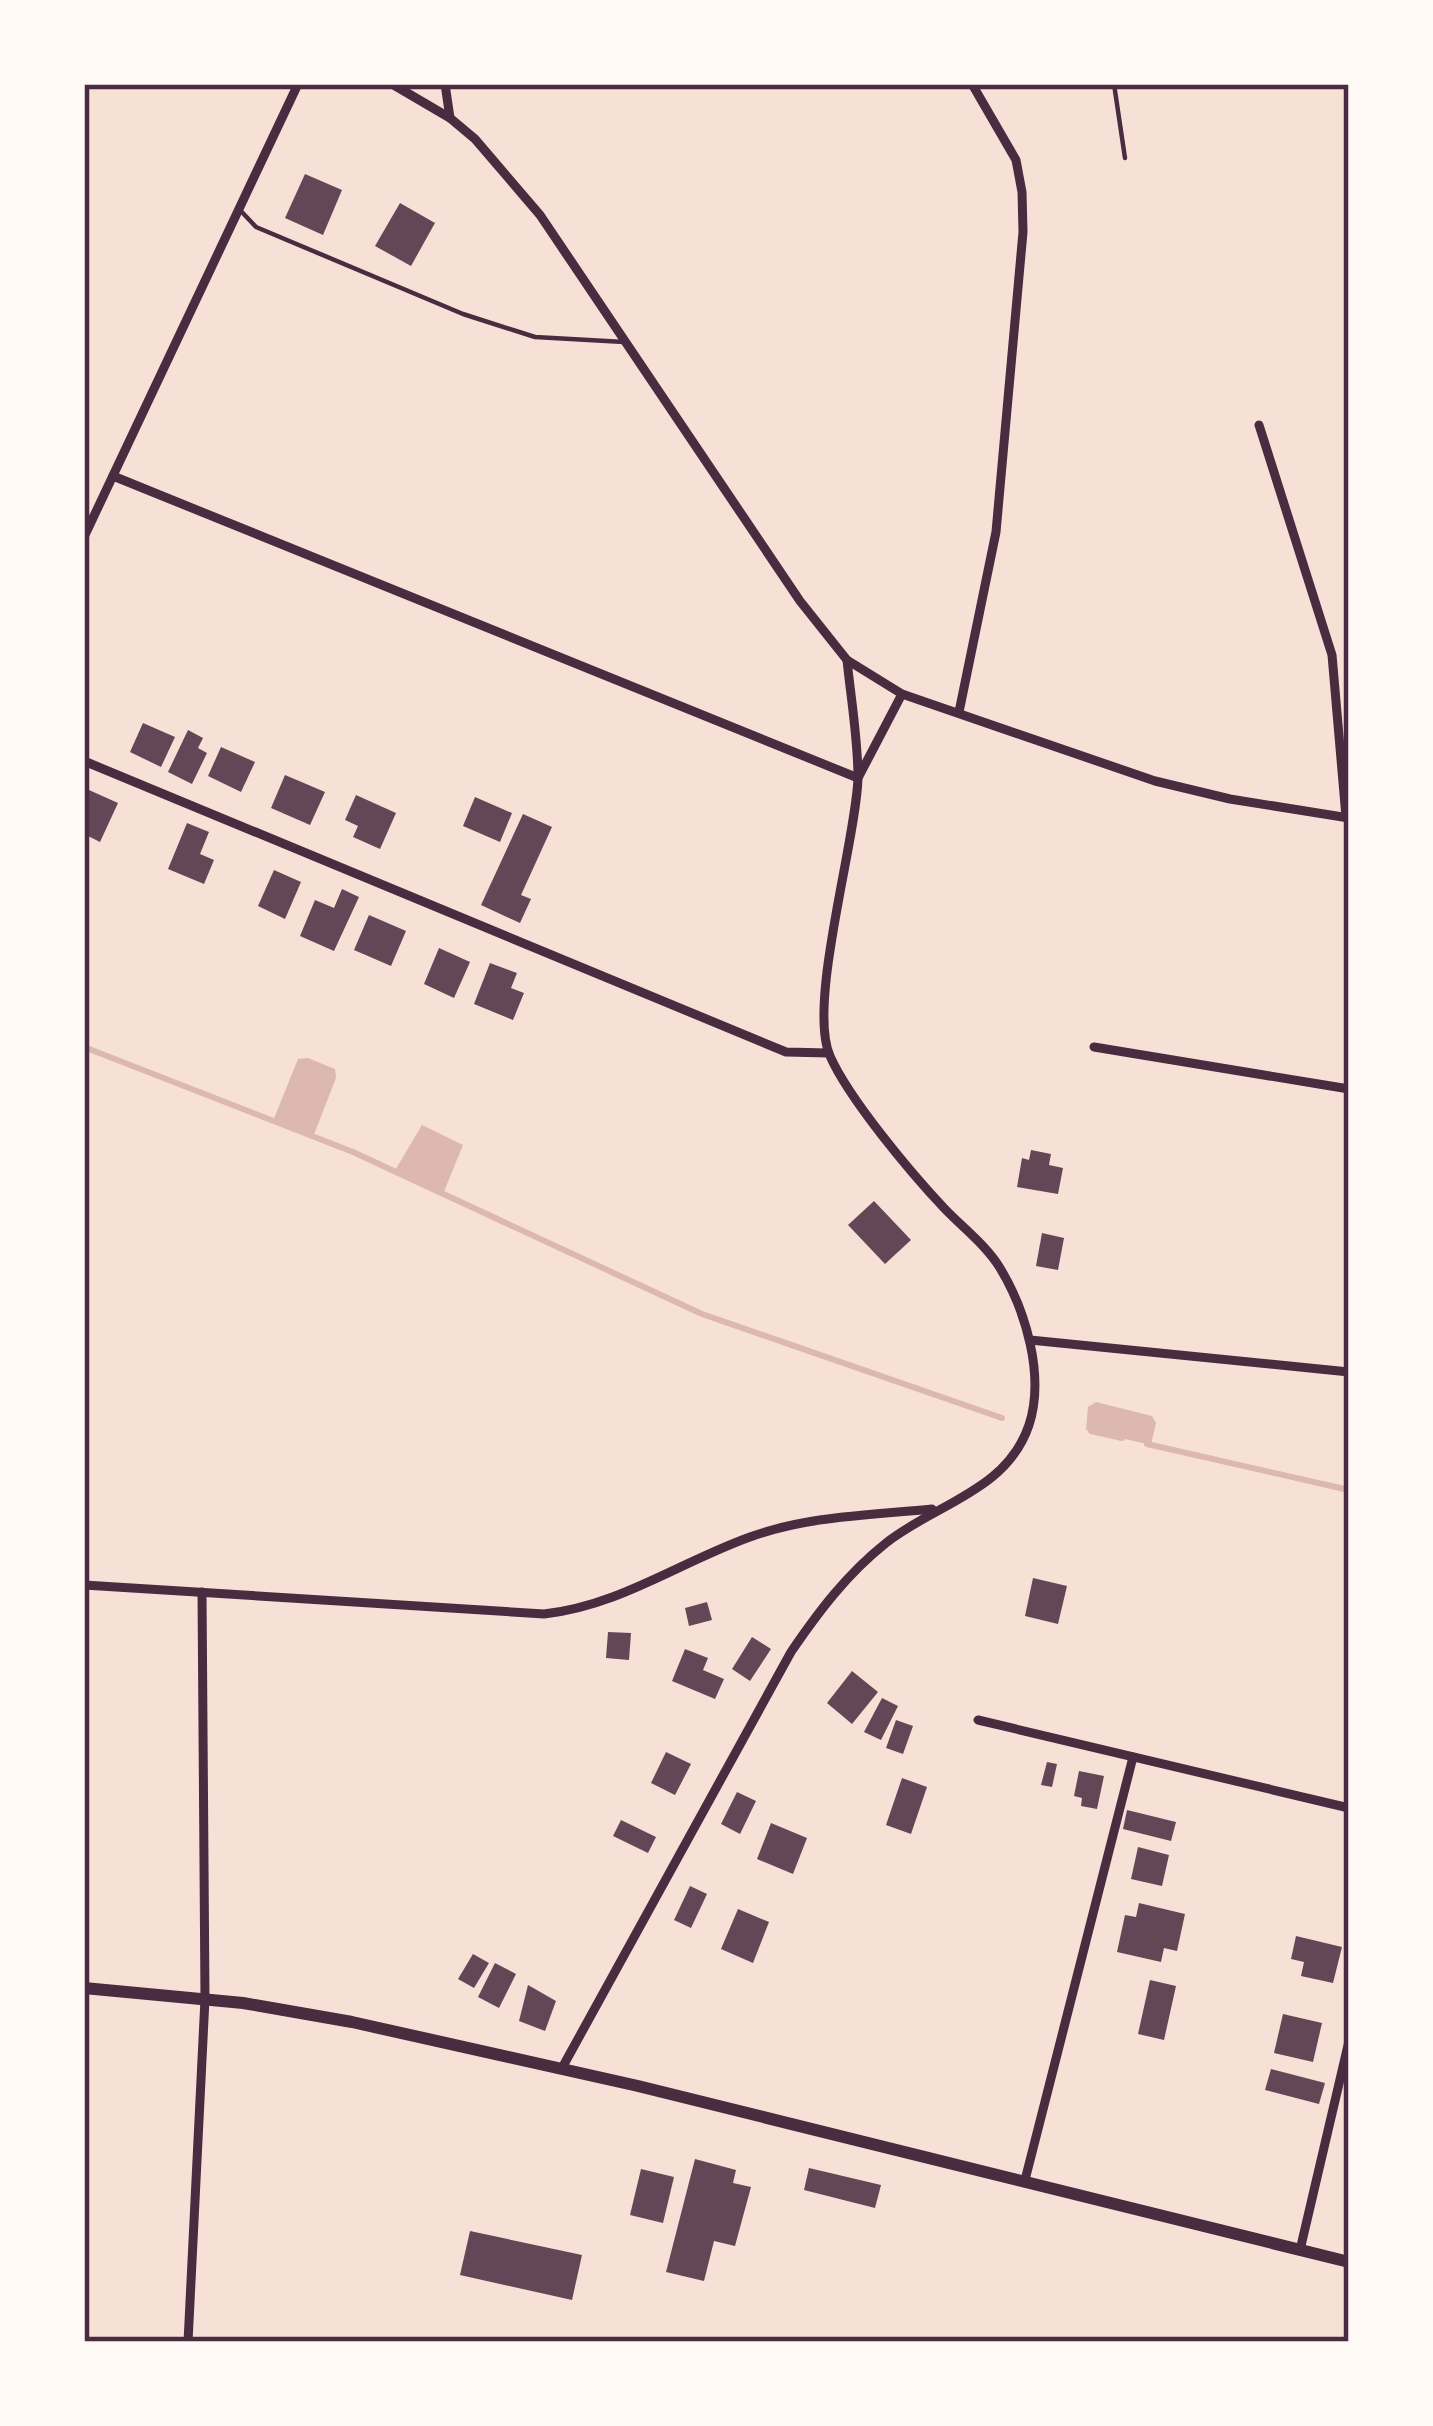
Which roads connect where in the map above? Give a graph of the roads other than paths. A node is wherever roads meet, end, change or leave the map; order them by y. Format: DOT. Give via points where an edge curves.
graph roads {
  1 [pos="298,84"];
  2 [pos="392,84"];
  3 [pos="445,84"];
  4 [pos="973,84"];
  5 [pos="1114,84"];
  6 [pos="450,118"];
  7 [pos="1125,158"];
  8 [pos="239,209"];
  9 [pos="626,342"];
  10 [pos="1258,424"];
  11 [pos="113,476"];
  12 [pos="84,537"];
  13 [pos="847,660"];
  14 [pos="902,694"];
  15 [pos="958,712"];
  16 [pos="84,761"];
  17 [pos="858,778"];
  18 [pos="1347,817"];
  19 [pos="1094,1047"];
  20 [pos="828,1054"];
  21 [pos="1349,1089"];
  22 [pos="1030,1340"];
  23 [pos="1349,1372"];
  24 [pos="938,1509"];
  25 [pos="84,1585"];
  26 [pos="202,1592"];
  27 [pos="978,1720"];
  28 [pos="1132,1757"];
  29 [pos="1349,1808"];
  30 [pos="84,1988"];
  31 [pos="205,1999"];
  32 [pos="1349,2041"];
  33 [pos="562,2068"];
  34 [pos="1025,2180"];
  35 [pos="1300,2250"];
  36 [pos="1349,2262"];
  37 [pos="188,2342"];
  1 -- 8 [label="street"];
  2 -- 6 [label="street"];
  3 -- 6 [label="street"];
  4 -- 15 [label="street" via="1016,160 1023,232 996,532"];
  5 -- 7 [label="lane"];
  6 -- 9 [label="street" via="540,214"];
  8 -- 9 [label="lane" via="256,227 463,314 535,338"];
  8 -- 11 [label="street"];
  9 -- 13 [label="street"];
  10 -- 18 [label="street" via="1332,656"];
  11 -- 12 [label="street"];
  11 -- 17 [label="street"];
  13 -- 14 [label="street"];
  13 -- 17 [label="street"];
  14 -- 15 [label="street"];
  14 -- 17 [label="street"];
  15 -- 18 [label="street" via="1196,792"];
  16 -- 20 [label="street" via="786,1052"];
  17 -- 20 [label="street" via="825,999"];
  19 -- 21 [label="street"];
  20 -- 22 [label="street" via="924,1186 999,1266"];
  22 -- 23 [label="street"];
  22 -- 24 [label="street" via="1030,1423 1017,1451 968,1497"];
  24 -- 26 [label="street" via="765,1533 568,1612"];
  24 -- 33 [label="street" via="866,1559 791,1652"];
  25 -- 26 [label="street"];
  26 -- 31 [label="street"];
  27 -- 28 [label="street"];
  28 -- 29 [label="street"];
  28 -- 34 [label="street"];
  30 -- 31 [label="main road"];
  31 -- 33 [label="main road" via="285,2008"];
  31 -- 37 [label="street"];
  32 -- 35 [label="street"];
  33 -- 34 [label="main road"];
  34 -- 35 [label="main road"];
  35 -- 36 [label="main road"];
}
